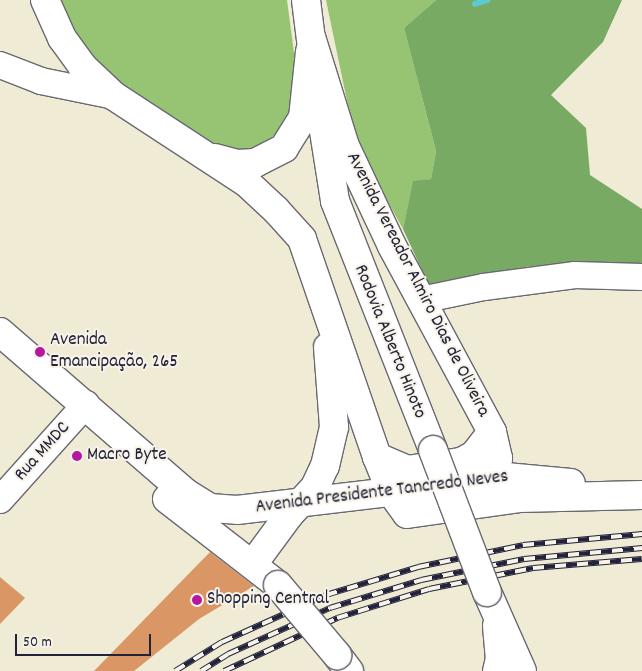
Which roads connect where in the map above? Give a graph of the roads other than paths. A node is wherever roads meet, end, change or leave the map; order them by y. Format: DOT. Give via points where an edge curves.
graph roads {
  1 [pos="45,0"];
  2 [pos="306,0"];
  3 [pos="311,37"];
  4 [pos="0,65"];
  5 [pos="114,96"];
  6 [pos="207,155"];
  7 [pos="642,277"];
  8 [pos="421,300"];
  9 [pos="326,315"];
  10 [pos="0,332"];
  11 [pos="0,356"];
  12 [pos="80,411"];
  13 [pos="492,432"];
  14 [pos="377,457"];
  15 [pos="495,476"];
  16 [pos="391,492"];
  17 [pos="636,495"];
  18 [pos="0,500"];
  19 [pos="303,502"];
  20 [pos="481,502"];
  21 [pos="253,564"];
  22 [pos="491,605"];
  23 [pos="345,667"];
  24 [pos="497,671"];
  25 [pos="522,671"];
  1 -- 5 [label="main road" via="62,38 82,66"];
  2 -- 3 [label="main road, Rodovia Alberto Hinoto"];
  3 -- 6 [label="main road" via="303,118 284,148 255,164 238,164"];
  3 -- 8 [label="main road, Avenida Vereador Almiro Dias de Oliveira" via="345,146"];
  3 -- 22 [label="main road, Rodovia Alberto Hinoto, bridge" via="327,165 335,201"];
  4 -- 5 [label="street" via="41,82"];
  5 -- 6 [label="main road"];
  6 -- 9 [label="main road" via="276,210 302,240"];
  7 -- 8 [label="street" via="575,275 484,287"];
  8 -- 13 [label="main road, Avenida Vereador Almiro Dias de Oliveira"];
  9 -- 14 [label="main road"];
  9 -- 19 [label="main road" via="334,427 332,446 315,487"];
  10 -- 12 [label="main road"];
  11 -- 12 [label="main road"];
  12 -- 18 [label="street, Rua MMDC"];
  12 -- 19 [label="main road, Avenida Presidente Tancredo Neves" via="199,503 222,511"];
  12 -- 21 [label="main road" via="188,516"];
  13 -- 14 [label="main road" via="474,455 461,462 407,470"];
  13 -- 15 [label="main road, Avenida Vereador Almiro Dias de Oliveira" via="498,458"];
  14 -- 16 [label="main road"];
  15 -- 16 [label="main road, Avenida Presidente Tancredo Neves"];
  15 -- 17 [label="main road, Avenida Presidente Tancredo Neves" via="570,482"];
  15 -- 20 [label="main road, Avenida Vereador Almiro Dias de Oliveira"];
  16 -- 19 [label="main road, Avenida Presidente Tancredo Neves"];
  16 -- 20 [label="main road, Avenida Presidente Tancredo Neves" via="406,514"];
  17 -- 20 [label="main road, Avenida Presidente Tancredo Neves"];
  19 -- 21 [label="main road" via="289,515"];
  21 -- 23 [label="main road, bridge" via="278,586"];
  22 -- 24 [label="main road" via="500,659"];
  22 -- 25 [label="main road, Rodovia Alberto Hinoto"];
}
